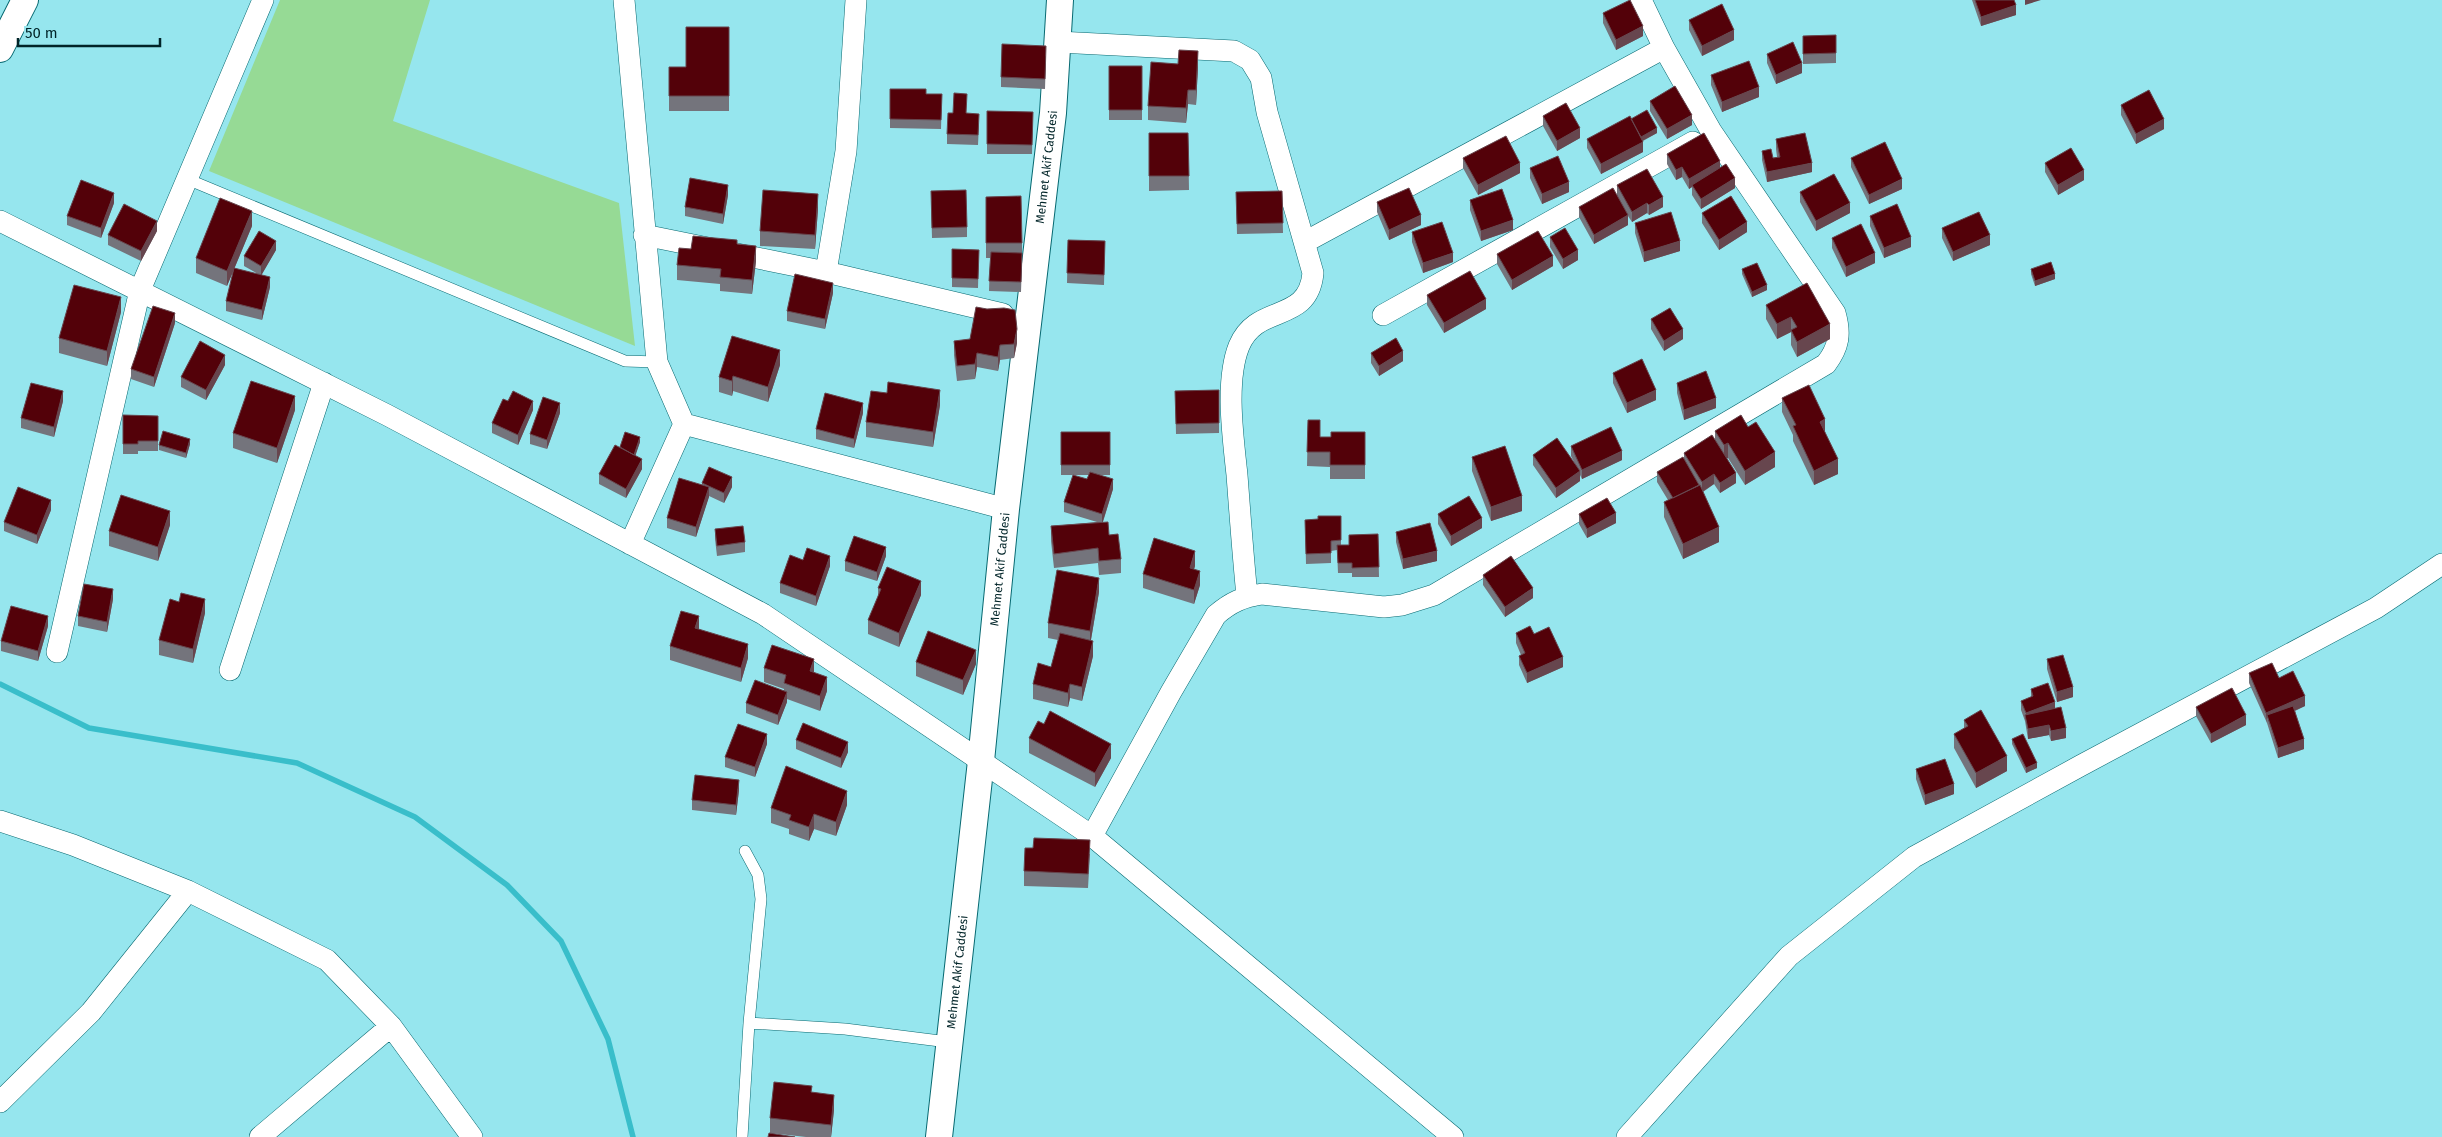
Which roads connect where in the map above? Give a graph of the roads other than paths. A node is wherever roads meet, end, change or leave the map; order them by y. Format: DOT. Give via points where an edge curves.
graph roads {
  1 [pos="25,0"];
  2 [pos="263,0"];
  3 [pos="624,0"];
  4 [pos="856,0"];
  5 [pos="1060,0"];
  6 [pos="1641,0"];
  7 [pos="1058,42"];
  8 [pos="1664,48"];
  9 [pos="0,49"];
  10 [pos="1711,131"];
  11 [pos="187,179"];
  12 [pos="0,221"];
  13 [pos="644,235"];
  14 [pos="1305,242"];
  15 [pos="826,272"];
  16 [pos="140,290"];
  17 [pos="1383,315"];
  18 [pos="1028,320"];
  19 [pos="657,362"];
  20 [pos="324,382"];
  21 [pos="684,424"];
  22 [pos="1006,509"];
  23 [pos="630,544"];
  24 [pos="2442,564"];
  25 [pos="1247,596"];
  26 [pos="57,652"];
  27 [pos="230,670"];
  28 [pos="981,762"];
  29 [pos="0,821"];
  30 [pos="1092,836"];
  31 [pos="745,851"];
  32 [pos="188,891"];
  33 [pos="749,1023"];
  34 [pos="391,1026"];
  35 [pos="948,1042"];
  36 [pos="0,1102"];
  37 [pos="260,1137"];
  38 [pos="472,1137"];
  39 [pos="742,1137"];
  40 [pos="938,1137"];
  41 [pos="1453,1137"];
  42 [pos="1627,1137"];
  1 -- 9 [label="street"];
  2 -- 11 [label="street"];
  3 -- 13 [label="street"];
  4 -- 15 [label="street" via="846,151"];
  5 -- 7 [label="street, Mehmet Akif Caddesi"];
  6 -- 8 [label="street"];
  7 -- 14 [label="street" via="1234,51 1250,60 1261,78 1267,112"];
  7 -- 18 [label="street, Mehmet Akif Caddesi" via="1050,141"];
  8 -- 10 [label="street"];
  8 -- 14 [label="street"];
  10 -- 17 [label="street"];
  10 -- 25 [label="street" via="1835,313 1839,341 1826,364 1434,595 1384,607 1262,594"];
  11 -- 16 [label="street"];
  11 -- 19 [label="lane" via="625,361"];
  12 -- 16 [label="street"];
  13 -- 15 [label="street"];
  13 -- 19 [label="street"];
  14 -- 25 [label="street" via="1313,273 1308,293 1294,308 1262,319 1253,326 1239,346 1236,360 1233,428"];
  15 -- 18 [label="street"];
  16 -- 20 [label="street"];
  16 -- 26 [label="street"];
  18 -- 22 [label="street, Mehmet Akif Caddesi"];
  19 -- 21 [label="street"];
  20 -- 23 [label="street"];
  20 -- 27 [label="street"];
  21 -- 22 [label="street"];
  21 -- 23 [label="street"];
  22 -- 28 [label="street, Mehmet Akif Caddesi"];
  23 -- 28 [label="street" via="763,614"];
  24 -- 42 [label="street" via="2376,608 1914,858 1789,956"];
  25 -- 30 [label="street" via="1216,615"];
  28 -- 30 [label="street"];
  28 -- 35 [label="street, Mehmet Akif Caddesi"];
  29 -- 32 [label="street" via="73,845"];
  30 -- 41 [label="street"];
  31 -- 33 [label="lane" via="753,862 761,887"];
  32 -- 34 [label="street" via="327,960"];
  32 -- 36 [label="street" via="91,1012"];
  33 -- 35 [label="lane" via="845,1028"];
  33 -- 39 [label="lane"];
  34 -- 37 [label="street"];
  34 -- 38 [label="street"];
  35 -- 40 [label="street, Mehmet Akif Caddesi"];
}
